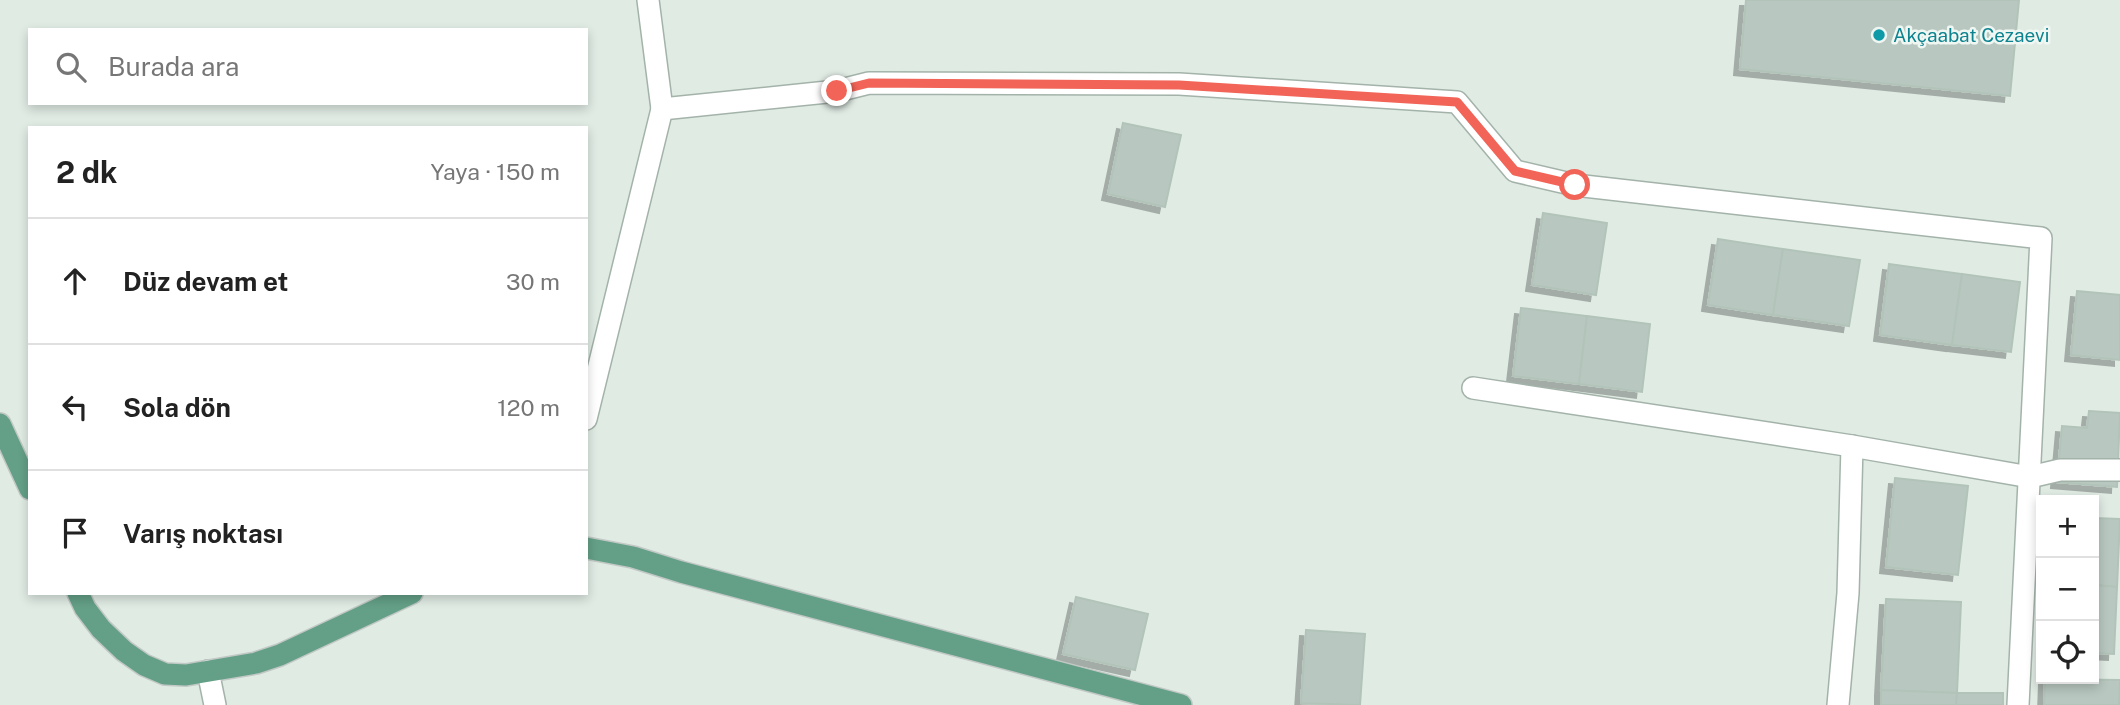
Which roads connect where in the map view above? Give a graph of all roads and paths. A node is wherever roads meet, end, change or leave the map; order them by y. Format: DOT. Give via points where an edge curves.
graph roads {
  1 [pos="649,0"];
  2 [pos="662,109"];
  3 [pos="1473,388"];
  4 [pos="588,411"];
  5 [pos="0,424"];
  6 [pos="1852,446"];
  7 [pos="2120,470"];
  8 [pos="2030,477"];
  9 [pos="28,485"];
  10 [pos="588,548"];
  11 [pos="79,595"];
  12 [pos="408,595"];
  13 [pos="208,671"];
  14 [pos="215,705"];
  15 [pos="1181,705"];
  16 [pos="1838,705"];
  17 [pos="2018,705"];
  1 -- 2 [label="street"];
  2 -- 4 [label="street"];
  2 -- 8 [label="street" via="837,91 869,83 1179,85 1457,102 1515,171 1575,185 2041,238"];
  3 -- 6 [label="street"];
  5 -- 9 [label="main road"];
  6 -- 8 [label="street"];
  6 -- 16 [label="street" via="1848,593"];
  7 -- 8 [label="street" via="2060,470"];
  8 -- 17 [label="street"];
  10 -- 15 [label="main road"];
  11 -- 13 [label="main road" via="101,629 144,665 165,674"];
  12 -- 13 [label="main road" via="279,655"];
  13 -- 14 [label="street"];
}
